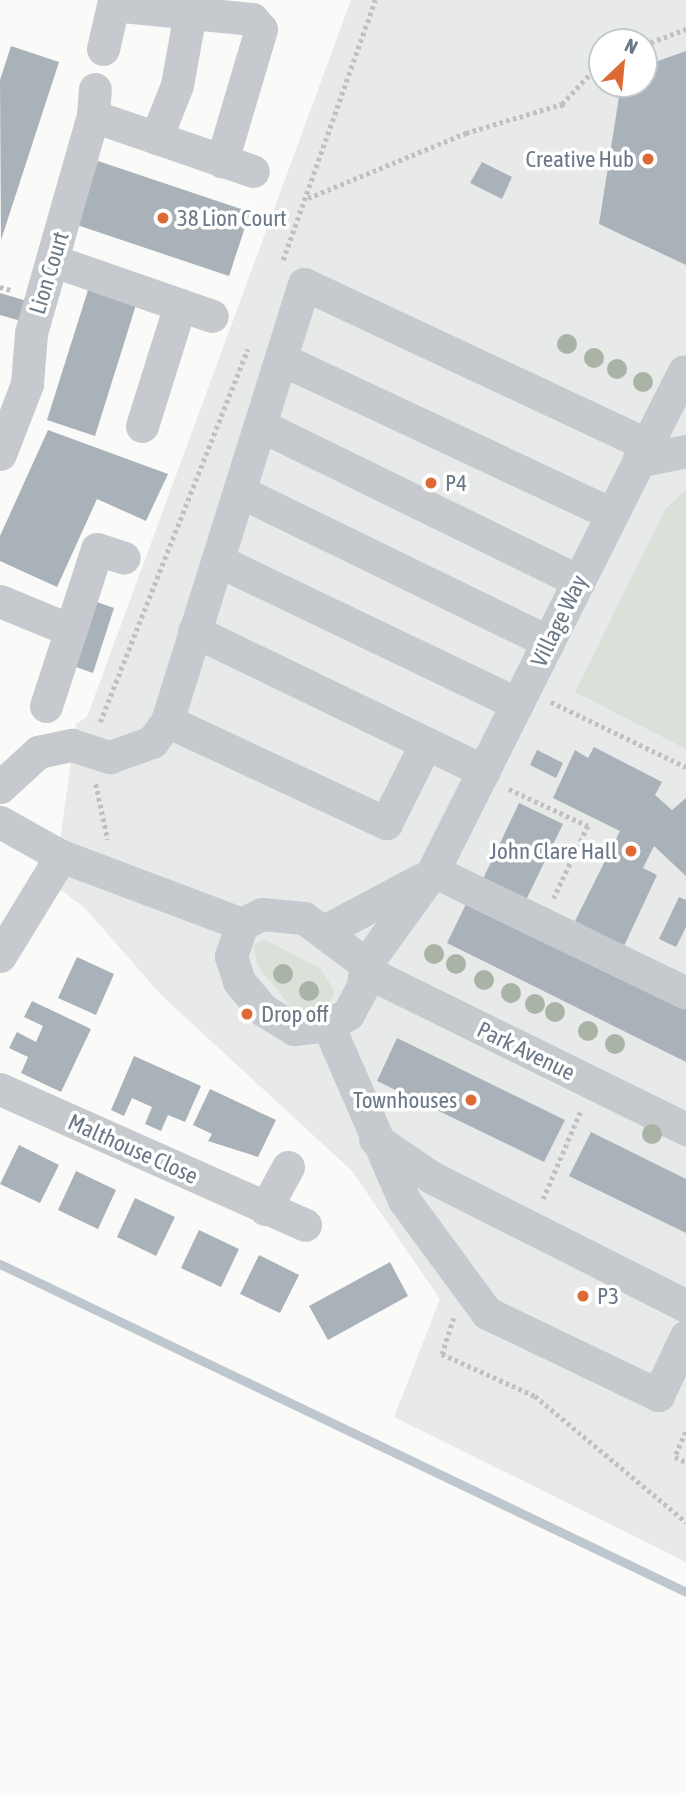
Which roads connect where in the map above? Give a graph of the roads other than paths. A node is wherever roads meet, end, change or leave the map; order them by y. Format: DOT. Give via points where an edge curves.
graph roads {
  1 [pos="190,13"];
  2 [pos="103,49"];
  3 [pos="156,138"];
  4 [pos="54,261"];
  5 [pos="180,306"];
  6 [pos="212,316"];
  7 [pos="281,359"];
  8 [pos="684,371"];
  9 [pos="260,425"];
  10 [pos="142,426"];
  11 [pos="686,451"];
  12 [pos="643,453"];
  13 [pos="0,454"];
  14 [pos="239,491"];
  15 [pos="612,514"];
  16 [pos="124,558"];
  17 [pos="217,560"];
  18 [pos="579,580"];
  19 [pos="0,601"];
  20 [pos="70,631"];
  21 [pos="194,631"];
  22 [pos="548,642"];
  23 [pos="533,702"];
  24 [pos="46,706"];
  25 [pos="167,721"];
  26 [pos="426,743"];
  27 [pos="499,773"];
  28 [pos="0,787"];
  29 [pos="0,822"];
  30 [pos="61,856"];
  31 [pos="433,871"];
  32 [pos="242,924"];
  33 [pos="327,930"];
  34 [pos="0,956"];
  35 [pos="367,968"];
  36 [pos="686,993"];
  37 [pos="328,1025"];
  38 [pos="0,1089"];
  39 [pos="686,1129"];
  40 [pos="375,1139"];
  41 [pos="288,1167"];
  42 [pos="265,1209"];
  43 [pos="305,1225"];
  44 [pos="686,1306"];
  45 [pos="686,1336"];
  1 -- 2 [label="street" via="113,5"];
  1 -- 3 [label="street" via="177,85"];
  1 -- 3 [label="street" via="251,19 261,29 237,166"];
  3 -- 4 [label="street, Lion Court" via="94,102"];
  4 -- 5 [label="street"];
  4 -- 13 [label="street, Lion Court" via="31,333 27,384"];
  5 -- 6 [label="street"];
  5 -- 10 [label="street"];
  7 -- 9 [label="street"];
  7 -- 12 [label="street" via="304,284"];
  7 -- 15 [label="street"];
  8 -- 12 [label="street, Village Way"];
  9 -- 14 [label="street"];
  9 -- 18 [label="street"];
  11 -- 12 [label="street"];
  12 -- 15 [label="street, Village Way"];
  14 -- 17 [label="street"];
  14 -- 22 [label="street"];
  15 -- 18 [label="street, Village Way"];
  16 -- 20 [label="street" via="97,549"];
  17 -- 21 [label="street"];
  17 -- 23 [label="street"];
  18 -- 22 [label="street, Village Way"];
  19 -- 20 [label="street"];
  20 -- 24 [label="street"];
  21 -- 25 [label="street"];
  21 -- 26 [label="street"];
  22 -- 23 [label="street, Village Way"];
  23 -- 27 [label="street, Village Way"];
  25 -- 26 [label="street" via="386,823"];
  25 -- 28 [label="street" via="141,746 110,757 89,749 38,752"];
  26 -- 27 [label="street"];
  27 -- 31 [label="street, Village Way"];
  29 -- 30 [label="street"];
  30 -- 32 [label="street"];
  30 -- 34 [label="street"];
  31 -- 33 [label="street"];
  31 -- 35 [label="street, Village Way"];
  31 -- 36 [label="street"];
  32 -- 33 [label="street" via="262,914 285,914"];
  32 -- 37 [label="street" via="231,956 239,981 262,1010 294,1029"];
  33 -- 35 [label="street"];
  35 -- 37 [label="street" via="348,1014"];
  35 -- 39 [label="street, Park Avenue"];
  37 -- 40 [label="street"];
  38 -- 42 [label="street, Malthouse Close"];
  40 -- 44 [label="street" via="431,1177"];
  40 -- 45 [label="street" via="404,1200 487,1313 657,1395"];
  41 -- 42 [label="street"];
  42 -- 43 [label="street, Malthouse Close"];
}
